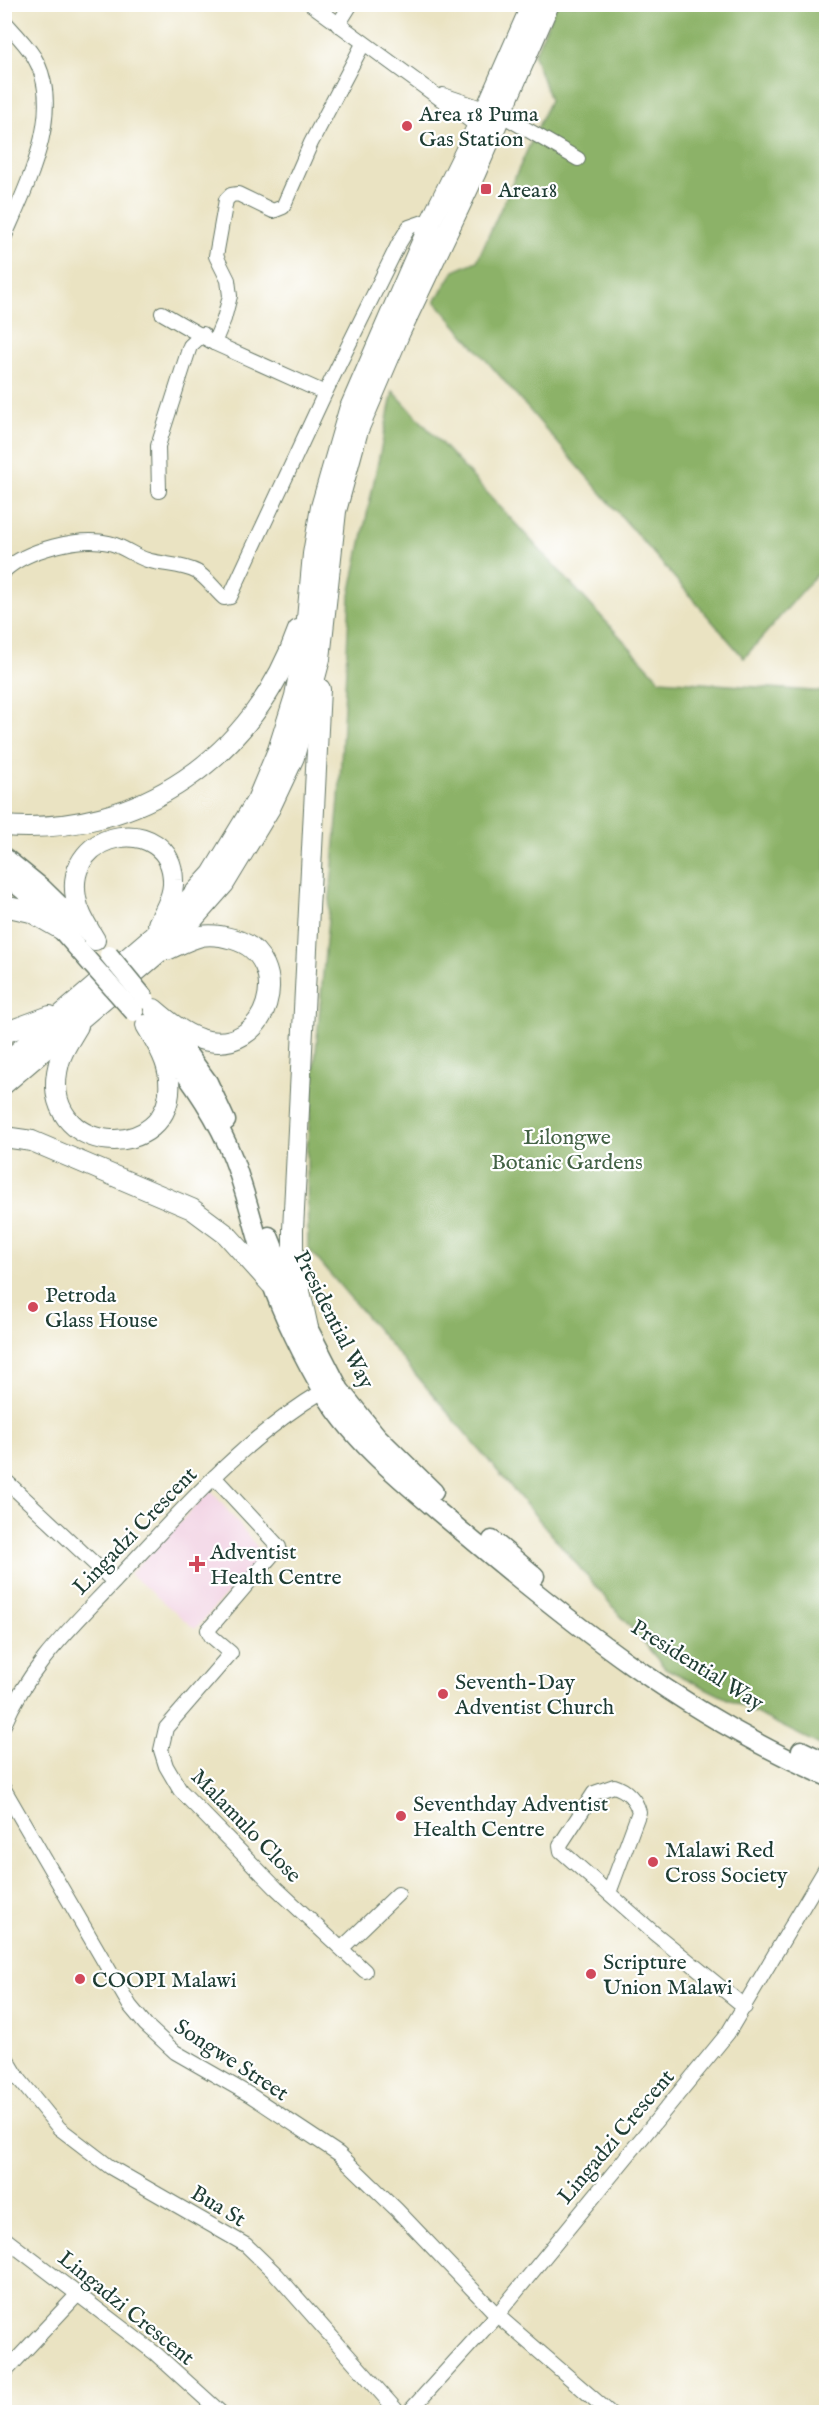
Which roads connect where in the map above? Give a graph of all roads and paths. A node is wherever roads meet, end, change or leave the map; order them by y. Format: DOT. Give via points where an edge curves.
graph roads {
  1 [pos="311,4"];
  2 [pos="351,4"];
  3 [pos="532,4"];
  4 [pos="549,4"];
  5 [pos="4,21"];
  6 [pos="338,25"];
  7 [pos="363,44"];
  8 [pos="430,90"];
  9 [pos="494,112"];
  10 [pos="485,131"];
  11 [pos="578,159"];
  12 [pos="432,219"];
  13 [pos="4,238"];
  14 [pos="162,313"];
  15 [pos="208,338"];
  16 [pos="325,393"];
  17 [pos="159,491"];
  18 [pos="4,571"];
  19 [pos="309,600"];
  20 [pos="320,659"];
  21 [pos="4,826"];
  22 [pos="4,857"];
  23 [pos="4,874"];
  24 [pos="4,906"];
  25 [pos="64,931"];
  26 [pos="95,940"];
  27 [pos="155,945"];
  28 [pos="80,1008"];
  29 [pos="145,1012"];
  30 [pos="4,1033"];
  31 [pos="4,1064"];
  32 [pos="4,1084"];
  33 [pos="4,1137"];
  34 [pos="271,1284"];
  35 [pos="308,1328"];
  36 [pos="323,1391"];
  37 [pos="214,1477"];
  38 [pos="4,1479"];
  39 [pos="114,1582"];
  40 [pos="4,1725"];
  41 [pos="826,1762"];
  42 [pos="826,1776"];
  43 [pos="4,1789"];
  44 [pos="826,1868"];
  45 [pos="609,1893"];
  46 [pos="398,1894"];
  47 [pos="342,1948"];
  48 [pos="365,1971"];
  49 [pos="745,2007"];
  50 [pos="4,2054"];
  51 [pos="4,2238"];
  52 [pos="78,2294"];
  53 [pos="497,2315"];
  54 [pos="4,2373"];
  55 [pos="220,2412"];
  56 [pos="398,2412"];
  57 [pos="409,2412"];
  58 [pos="609,2412"];
  1 -- 6 [label="street"];
  2 -- 6 [label="street"];
  3 -- 9 [label="highway"];
  4 -- 9 [label="highway"];
  5 -- 13 [label="street" via="34,57 44,81 47,111 38,149"];
  6 -- 7 [label="street"];
  7 -- 8 [label="street"];
  7 -- 15 [label="street" via="311,143 284,207 273,211 238,194 226,200 216,256 228,280 230,296 224,319"];
  8 -- 9 [label="street"];
  8 -- 10 [label="street"];
  9 -- 10 [label="highway"];
  9 -- 11 [label="street"];
  10 -- 12 [label="highway"];
  10 -- 20 [label="highway" via="358,430 336,511"];
  12 -- 16 [label="street" via="409,226"];
  12 -- 19 [label="highway" via="344,426 321,507"];
  14 -- 15 [label="street"];
  15 -- 16 [label="street"];
  15 -- 17 [label="street" via="190,346 158,446"];
  16 -- 18 [label="street" via="230,597 224,598 197,572 145,559 111,543 90,540 53,547"];
  19 -- 21 [label="highway" via="291,651 262,703 205,766 165,793 120,814 35,829"];
  19 -- 27 [label="highway" via="296,696 257,800 212,874"];
  20 -- 27 [label="highway" via="294,757 270,808 224,884 195,917"];
  20 -- 35 [label="highway" via="293,1230 295,1267"];
  22 -- 26 [label="main road, Presidential Way"];
  23 -- 25 [label="main road, Presidential Way"];
  24 -- 25 [label="highway" via="31,912"];
  25 -- 29 [label="main road, Presidential Way, bridge" via="93,966"];
  26 -- 27 [label="highway" via="80,913 74,886 83,859 106,839 133,836 159,848 172,871 174,881"];
  26 -- 29 [label="main road, Presidential Way, bridge"];
  27 -- 28 [label="highway"];
  27 -- 29 [label="highway" via="202,936 237,940 261,960 269,992 258,1022 231,1041 199,1039"];
  28 -- 29 [label="highway" via="60,1060 56,1088 64,1112 73,1124 99,1140 111,1141 135,1137 159,1118 166,1106 169,1077"];
  28 -- 30 [label="highway"];
  28 -- 31 [label="highway"];
  28 -- 32 [label="highway"];
  29 -- 34 [label="main road, Presidential Way" via="212,1117 232,1156"];
  29 -- 35 [label="main road, Presidential Way" via="208,1082 247,1165 274,1251"];
  33 -- 34 [label="highway" via="32,1142 77,1159 192,1209 227,1235"];
  34 -- 36 [label="main road, Presidential Way"];
  35 -- 41 [label="main road, Presidential Way" via="340,1390 377,1436 425,1485 646,1665 700,1698"];
  36 -- 37 [label="street, Lingadzi Crescent" via="301,1404"];
  36 -- 42 [label="main road, Presidential Way" via="364,1443 404,1482 606,1648 678,1697"];
  37 -- 39 [label="street, Lingadzi Crescent"];
  37 -- 47 [label="street, Malamulo Close" via="279,1546 208,1630 231,1653 166,1728 161,1750 180,1790"];
  38 -- 39 [label="street"];
  39 -- 40 [label="street, Lingadzi Crescent" via="33,1670"];
  43 -- 53 [label="street, Songwe Street" via="130,2006 146,2025 175,2052 250,2095 339,2154"];
  44 -- 49 [label="street, Lingadzi Crescent"];
  45 -- 45 [label="street" via="566,1858 560,1848 594,1793 614,1786 629,1795 639,1812"];
  45 -- 49 [label="street"];
  46 -- 47 [label="street"];
  47 -- 48 [label="street, Malamulo Close"];
  49 -- 53 [label="street, Lingadzi Crescent" via="728,2033"];
  50 -- 56 [label="street, Bua St" via="59,2128 110,2167 246,2245"];
  51 -- 52 [label="street, Lingadzi Crescent"];
  52 -- 54 [label="street"];
  52 -- 55 [label="street, Lingadzi Crescent" via="156,2354"];
  53 -- 57 [label="street, Lingadzi Crescent"];
  53 -- 58 [label="street, Songwe Street"];
}
